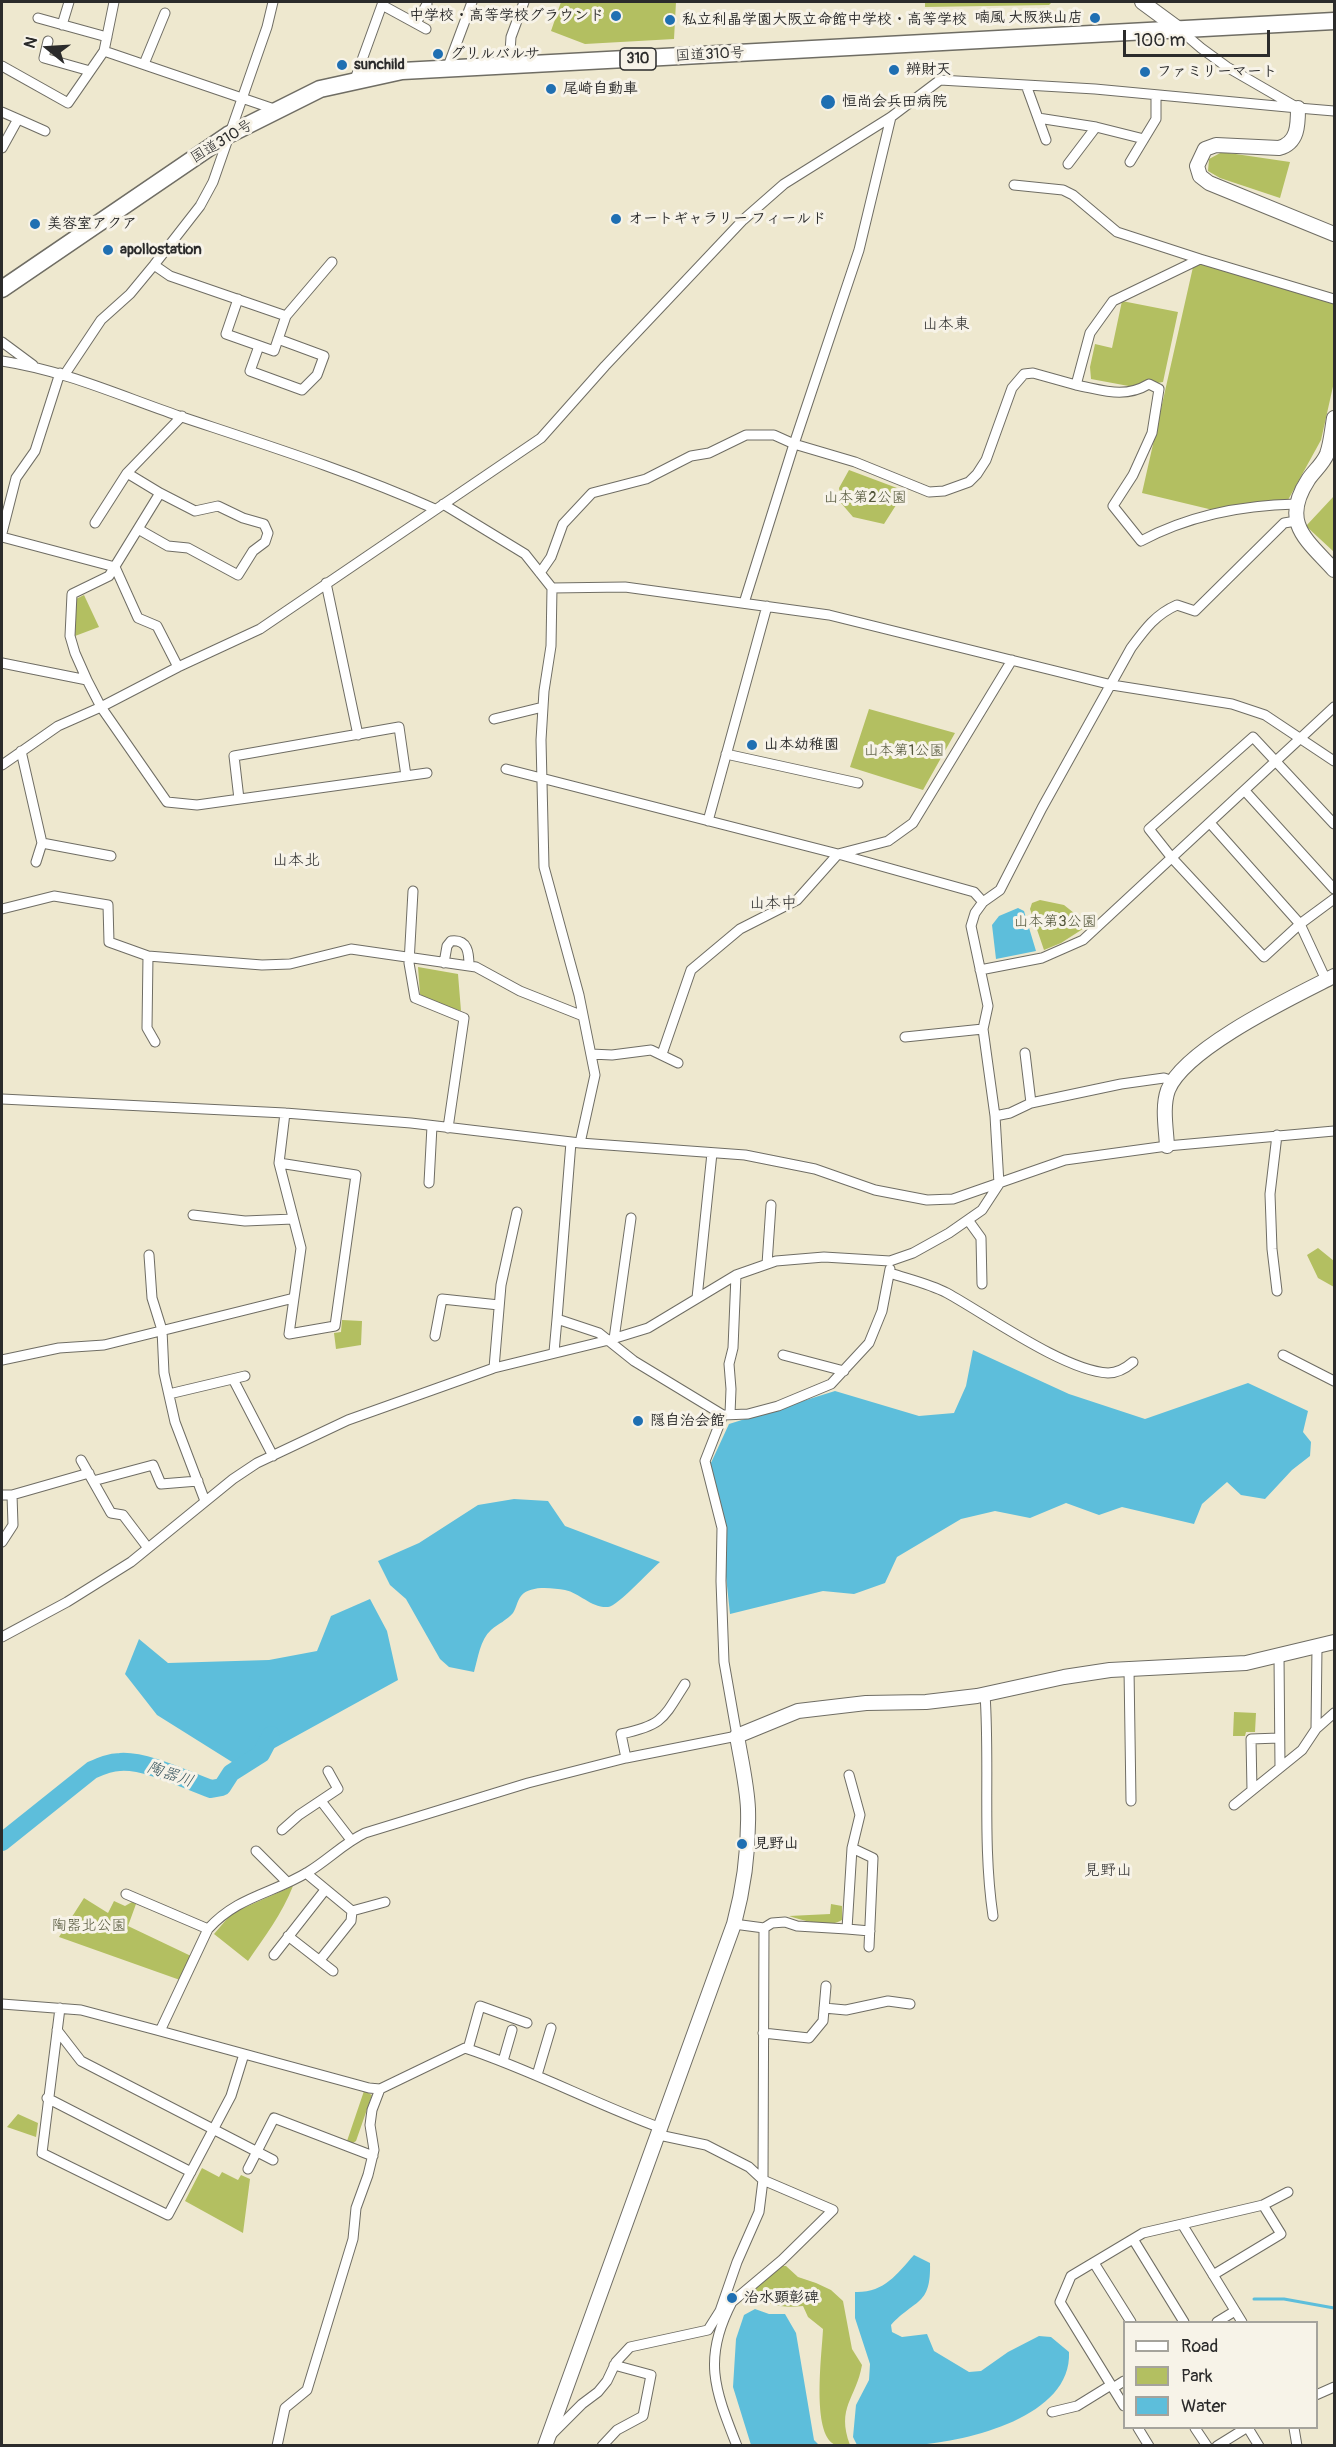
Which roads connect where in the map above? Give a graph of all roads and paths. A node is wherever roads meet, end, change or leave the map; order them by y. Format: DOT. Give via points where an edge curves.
graph roads {
  1 [pos="69,2"];
  2 [pos="114,2"];
  3 [pos="273,2"];
  4 [pos="472,2"];
  5 [pos="524,2"];
  6 [pos="1143,2"];
  7 [pos="382,3"];
  8 [pos="427,4"];
  9 [pos="165,13"];
  10 [pos="38,18"];
  11 [pos="1335,21"];
  12 [pos="416,24"];
  13 [pos="62,25"];
  14 [pos="426,29"];
  15 [pos="1180,30"];
  16 [pos="107,37"];
  17 [pos="48,41"];
  18 [pos="104,51"];
  19 [pos="144,64"];
  20 [pos="2,66"];
  21 [pos="510,67"];
  22 [pos="447,69"];
  23 [pos="90,71"];
  24 [pos="354,82"];
  25 [pos="1026,85"];
  26 [pos="1156,94"];
  27 [pos="242,98"];
  28 [pos="1298,108"];
  29 [pos="277,110"];
  30 [pos="1335,111"];
  31 [pos="2,112"];
  32 [pos="891,117"];
  33 [pos="1038,118"];
  34 [pos="18,119"];
  35 [pos="1096,127"];
  36 [pos="45,131"];
  37 [pos="228,135"];
  38 [pos="1144,139"];
  39 [pos="1046,140"];
  40 [pos="2,148"];
  41 [pos="1130,162"];
  42 [pos="1068,164"];
  43 [pos="1014,185"];
  44 [pos="1335,234"];
  45 [pos="1200,259"];
  46 [pos="332,262"];
  47 [pos="154,265"];
  48 [pos="2,289"];
  49 [pos="238,299"];
  50 [pos="1335,299"];
  51 [pos="286,316"];
  52 [pos="278,339"];
  53 [pos="2,342"];
  54 [pos="259,346"];
  55 [pos="2,361"];
  56 [pos="34,366"];
  57 [pos="63,374"];
  58 [pos="1076,385"];
  59 [pos="182,417"];
  60 [pos="1335,418"];
  61 [pos="794,444"];
  62 [pos="1330,456"];
  63 [pos="127,472"];
  64 [pos="160,493"];
  65 [pos="1296,504"];
  66 [pos="439,507"];
  67 [pos="1296,521"];
  68 [pos="95,523"];
  69 [pos="138,529"];
  70 [pos="2,535"];
  71 [pos="115,567"];
  72 [pos="1335,570"];
  73 [pos="540,573"];
  74 [pos="326,583"];
  75 [pos="552,588"];
  76 [pos="744,603"];
  77 [pos="767,606"];
  78 [pos="1012,660"];
  79 [pos="2,663"];
  80 [pos="178,667"];
  81 [pos="87,680"];
  82 [pos="1112,685"];
  83 [pos="102,707"];
  84 [pos="543,707"];
  85 [pos="1335,707"];
  86 [pos="494,719"];
  87 [pos="358,735"];
  88 [pos="1300,739"];
  89 [pos="21,751"];
  90 [pos="726,754"];
  91 [pos="1276,761"];
  92 [pos="1335,761"];
  93 [pos="2,765"];
  94 [pos="506,770"];
  95 [pos="427,773"];
  96 [pos="406,776"];
  97 [pos="542,778"];
  98 [pos="858,783"];
  99 [pos="1245,791"];
  100 [pos="239,799"];
  101 [pos="708,821"];
  102 [pos="1210,824"];
  103 [pos="1335,824"];
  104 [pos="42,843"];
  105 [pos="838,854"];
  106 [pos="111,856"];
  107 [pos="1173,858"];
  108 [pos="36,862"];
  109 [pos="1335,890"];
  110 [pos="413,891"];
  111 [pos="1335,899"];
  112 [pos="983,902"];
  113 [pos="2,909"];
  114 [pos="1300,924"];
  115 [pos="148,956"];
  116 [pos="409,958"];
  117 [pos="444,963"];
  118 [pos="468,966"];
  119 [pos="980,970"];
  120 [pos="1330,978"];
  121 [pos="583,1016"];
  122 [pos="983,1029"];
  123 [pos="905,1037"];
  124 [pos="154,1042"];
  125 [pos="591,1053"];
  126 [pos="1025,1053"];
  127 [pos="663,1054"];
  128 [pos="678,1063"];
  129 [pos="1173,1081"];
  130 [pos="2,1099"];
  131 [pos="1031,1103"];
  132 [pos="285,1113"];
  133 [pos="995,1116"];
  134 [pos="432,1126"];
  135 [pos="448,1128"];
  136 [pos="1335,1131"];
  137 [pos="1277,1135"];
  138 [pos="575,1143"];
  139 [pos="1167,1146"];
  140 [pos="712,1153"];
  141 [pos="279,1163"];
  142 [pos="429,1183"];
  143 [pos="999,1184"];
  144 [pos="771,1205"];
  145 [pos="517,1212"];
  146 [pos="193,1215"];
  147 [pos="631,1218"];
  148 [pos="293,1219"];
  149 [pos="968,1220"];
  150 [pos="149,1255"];
  151 [pos="890,1261"];
  152 [pos="766,1264"];
  153 [pos="890,1273"];
  154 [pos="736,1275"];
  155 [pos="982,1284"];
  156 [pos="1277,1291"];
  157 [pos="294,1298"];
  158 [pos="697,1298"];
  159 [pos="499,1305"];
  160 [pos="557,1319"];
  161 [pos="162,1330"];
  162 [pos="435,1336"];
  163 [pos="611,1340"];
  164 [pos="554,1352"];
  165 [pos="783,1355"];
  166 [pos="1283,1355"];
  167 [pos="2,1360"];
  168 [pos="1133,1362"];
  169 [pos="494,1368"];
  170 [pos="844,1371"];
  171 [pos="245,1376"];
  172 [pos="1333,1378"];
  173 [pos="233,1379"];
  174 [pos="168,1394"];
  175 [pos="726,1415"];
  176 [pos="273,1456"];
  177 [pos="81,1461"];
  178 [pos="91,1477"];
  179 [pos="198,1481"];
  180 [pos="12,1494"];
  181 [pos="2,1495"];
  182 [pos="205,1501"];
  183 [pos="2,1542"];
  184 [pos="148,1548"];
  185 [pos="2,1637"];
  186 [pos="1335,1642"];
  187 [pos="1317,1647"];
  188 [pos="1279,1656"];
  189 [pos="1129,1669"];
  190 [pos="685,1684"];
  191 [pos="985,1694"];
  192 [pos="1335,1713"];
  193 [pos="1316,1729"];
  194 [pos="737,1736"];
  195 [pos="1279,1738"];
  196 [pos="626,1758"];
  197 [pos="1280,1767"];
  198 [pos="328,1771"];
  199 [pos="849,1775"];
  200 [pos="1252,1790"];
  201 [pos="321,1801"];
  202 [pos="1131,1801"];
  203 [pos="1234,1805"];
  204 [pos="282,1830"];
  205 [pos="351,1840"];
  206 [pos="852,1848"];
  207 [pos="256,1851"];
  208 [pos="306,1874"];
  209 [pos="287,1882"];
  210 [pos="325,1890"];
  211 [pos="126,1894"];
  212 [pos="385,1902"];
  213 [pos="352,1911"];
  214 [pos="993,1916"];
  215 [pos="734,1924"];
  216 [pos="764,1928"];
  217 [pos="208,1929"];
  218 [pos="847,1929"];
  219 [pos="870,1931"];
  220 [pos="288,1936"];
  221 [pos="869,1947"];
  222 [pos="274,1955"];
  223 [pos="320,1960"];
  224 [pos="333,1971"];
  225 [pos="826,1986"];
  226 [pos="2,2004"];
  227 [pos="910,2004"];
  228 [pos="60,2008"];
  229 [pos="824,2008"];
  230 [pos="527,2022"];
  231 [pos="551,2028"];
  232 [pos="57,2030"];
  233 [pos="512,2030"];
  234 [pos="160,2031"];
  235 [pos="763,2033"];
  236 [pos="468,2049"];
  237 [pos="243,2054"];
  238 [pos="503,2061"];
  239 [pos="537,2075"];
  240 [pos="380,2089"];
  241 [pos="47,2098"];
  242 [pos="213,2130"];
  243 [pos="660,2132"];
  244 [pos="256,2151"];
  245 [pos="373,2156"];
  246 [pos="273,2160"];
  247 [pos="248,2169"];
  248 [pos="191,2172"];
  249 [pos="763,2180"];
  250 [pos="1288,2192"];
  251 [pos="1263,2205"];
  252 [pos="1182,2224"];
  253 [pos="1133,2240"];
  254 [pos="1094,2263"];
  255 [pos="1213,2275"];
  256 [pos="728,2301"];
  257 [pos="1235,2311"];
  258 [pos="1130,2321"];
  259 [pos="1183,2321"];
  260 [pos="1219,2321"];
  261 [pos="1241,2321"];
  262 [pos="614,2365"];
  263 [pos="1123,2382"];
  264 [pos="1112,2386"];
  265 [pos="1335,2387"];
  266 [pos="1318,2395"];
  267 [pos="1123,2403"];
  268 [pos="1052,2412"];
  269 [pos="1139,2429"];
  270 [pos="1197,2429"];
  271 [pos="1244,2429"];
  272 [pos="1248,2429"];
  273 [pos="1294,2429"];
  274 [pos="545,2443"];
  275 [pos="277,2445"];
  276 [pos="602,2445"];
  277 [pos="737,2445"];
  278 [pos="1149,2445"];
  279 [pos="1207,2445"];
  280 [pos="1217,2445"];
  281 [pos="1259,2445"];
  282 [pos="1297,2445"];
  1 -- 13 [label="street"];
  2 -- 16 [label="street"];
  3 -- 27 [label="street"];
  4 -- 22 [label="street"];
  5 -- 21 [label="street" via="511,37"];
  6 -- 15 [label="street"];
  7 -- 12 [label="street"];
  7 -- 24 [label="street"];
  8 -- 12 [label="street"];
  9 -- 19 [label="street"];
  10 -- 13 [label="street"];
  11 -- 15 [label="highway, 国道310号 / 310"];
  12 -- 14 [label="street"];
  13 -- 16 [label="street"];
  15 -- 21 [label="highway, 国道310号 / 310"];
  15 -- 28 [label="street" via="1227,67"];
  16 -- 18 [label="street"];
  17 -- 23 [label="street" via="44,58"];
  18 -- 19 [label="street"];
  18 -- 23 [label="street"];
  19 -- 27 [label="street"];
  20 -- 23 [label="street" via="68,103"];
  21 -- 22 [label="highway, 国道310号 / 310"];
  22 -- 24 [label="highway, 国道310号 / 310" via="402,71"];
  24 -- 29 [label="highway, 国道310号 / 310" via="320,89"];
  25 -- 26 [label="street"];
  25 -- 32 [label="street" via="940,80"];
  25 -- 33 [label="street"];
  26 -- 28 [label="street"];
  26 -- 38 [label="street" via="1156,119"];
  27 -- 29 [label="street"];
  27 -- 37 [label="street"];
  28 -- 30 [label="street"];
  28 -- 44 [label="street" via="1298,127 1287,146 1216,145 1205,149 1197,166 1200,176 1209,183"];
  29 -- 37 [label="highway, 国道310号 / 310"];
  31 -- 34 [label="street"];
  32 -- 61 [label="street" via="859,250"];
  32 -- 66 [label="street" via="784,184 696,268 541,438"];
  33 -- 35 [label="street"];
  33 -- 39 [label="street"];
  34 -- 36 [label="street"];
  34 -- 40 [label="street"];
  35 -- 38 [label="street"];
  35 -- 42 [label="street"];
  37 -- 47 [label="street" via="213,182 200,206"];
  37 -- 48 [label="highway, 国道310号 / 310"];
  38 -- 41 [label="street"];
  43 -- 45 [label="street" via="1063,190 1117,232"];
  45 -- 50 [label="street"];
  45 -- 58 [label="street" via="1113,301 1090,333"];
  46 -- 51 [label="street"];
  47 -- 49 [label="street" via="170,276"];
  47 -- 57 [label="street" via="101,320"];
  49 -- 51 [label="street"];
  49 -- 54 [label="street" via="226,334"];
  51 -- 52 [label="street"];
  52 -- 54 [label="street" via="274,351"];
  52 -- 54 [label="street" via="324,356 317,375 302,390 250,371"];
  53 -- 56 [label="street"];
  55 -- 56 [label="street"];
  56 -- 57 [label="street"];
  57 -- 59 [label="street"];
  57 -- 70 [label="street" via="34,451 16,478"];
  58 -- 61 [label="street" via="1024,374 1012,388 986,460 977,474 969,482 944,491 929,492 855,462"];
  58 -- 65 [label="street" via="1119,393 1137,392 1149,384 1159,389 1152,433 1113,506 1141,541 1164,529 1230,511"];
  59 -- 63 [label="street"];
  59 -- 66 [label="street"];
  60 -- 62 [label="street"];
  61 -- 73 [label="street" via="774,435 746,435 709,453 691,456 646,480 592,494 564,524"];
  61 -- 76 [label="street"];
  62 -- 65 [label="street" via="1307,481"];
  63 -- 64 [label="street"];
  63 -- 68 [label="street"];
  64 -- 69 [label="street"];
  64 -- 69 [label="street" via="195,511 218,506 264,524 268,533 265,542 253,551 238,575 188,548 168,546"];
  65 -- 67 [label="street"];
  66 -- 73 [label="street" via="525,554"];
  66 -- 74 [label="street"];
  67 -- 72 [label="street" via="1301,534"];
  67 -- 82 [label="street" via="1284,523 1195,611 1177,605 1161,612 1131,648"];
  69 -- 71 [label="street"];
  70 -- 71 [label="street"];
  71 -- 80 [label="street" via="138,618 157,626"];
  71 -- 81 [label="street" via="109,576 72,594 70,636"];
  73 -- 75 [label="street"];
  74 -- 80 [label="street" via="260,629"];
  74 -- 87 [label="street"];
  75 -- 76 [label="street" via="625,587"];
  75 -- 84 [label="street" via="551,646"];
  76 -- 77 [label="street"];
  77 -- 78 [label="street" via="829,615"];
  77 -- 90 [label="street"];
  78 -- 82 [label="street"];
  78 -- 105 [label="street" via="913,823 888,841"];
  79 -- 81 [label="street"];
  80 -- 83 [label="street"];
  81 -- 83 [label="street"];
  82 -- 88 [label="street" via="1232,704 1265,715"];
  82 -- 112 [label="street" via="1000,890"];
  83 -- 89 [label="street" via="58,726"];
  83 -- 100 [label="street" via="167,802 197,805"];
  84 -- 86 [label="street"];
  84 -- 97 [label="street"];
  85 -- 88 [label="street"];
  87 -- 96 [label="street" via="399,727"];
  87 -- 100 [label="street" via="234,756"];
  88 -- 91 [label="street"];
  88 -- 92 [label="street"];
  89 -- 93 [label="street"];
  89 -- 104 [label="street"];
  90 -- 98 [label="street"];
  90 -- 101 [label="street"];
  91 -- 99 [label="street"];
  91 -- 103 [label="street"];
  91 -- 107 [label="street" via="1253,737 1149,829"];
  94 -- 97 [label="street"];
  95 -- 96 [label="street"];
  96 -- 100 [label="street"];
  97 -- 101 [label="street"];
  97 -- 121 [label="street" via="544,867"];
  99 -- 102 [label="street"];
  99 -- 109 [label="street"];
  101 -- 105 [label="street"];
  102 -- 107 [label="street"];
  102 -- 114 [label="street"];
  104 -- 106 [label="street"];
  104 -- 108 [label="street"];
  105 -- 112 [label="street" via="974,892"];
  105 -- 127 [label="street" via="797,900 740,929 691,970"];
  107 -- 114 [label="street" via="1264,957"];
  107 -- 119 [label="street" via="1083,940 1042,958"];
  110 -- 116 [label="street"];
  111 -- 114 [label="street"];
  112 -- 119 [label="street" via="971,926"];
  113 -- 115 [label="street" via="54,896 108,905 110,942"];
  114 -- 120 [label="street"];
  115 -- 116 [label="street" via="262,966 290,964 351,949"];
  115 -- 124 [label="street" via="147,1028"];
  116 -- 117 [label="street"];
  116 -- 135 [label="street" via="415,998 464,1018"];
  117 -- 118 [label="street"];
  117 -- 118 [label="street" via="447,946 458,940 469,951"];
  118 -- 121 [label="street"];
  119 -- 122 [label="street" via="988,1006"];
  120 -- 129 [label="street" via="1270,1008 1214,1044 1181,1068"];
  121 -- 125 [label="street"];
  122 -- 123 [label="street"];
  122 -- 133 [label="street"];
  125 -- 127 [label="street" via="612,1055 651,1050"];
  125 -- 138 [label="street" via="595,1075"];
  126 -- 131 [label="street"];
  127 -- 128 [label="street"];
  129 -- 131 [label="street" via="1164,1078 1120,1084"];
  129 -- 139 [label="street" via="1165,1101"];
  130 -- 132 [label="street"];
  131 -- 133 [label="street"];
  132 -- 134 [label="street"];
  132 -- 141 [label="street"];
  133 -- 143 [label="street"];
  134 -- 135 [label="street"];
  134 -- 142 [label="street"];
  135 -- 138 [label="street"];
  136 -- 137 [label="street"];
  137 -- 139 [label="street"];
  137 -- 156 [label="street" via="1270,1194"];
  138 -- 140 [label="street"];
  138 -- 160 [label="street"];
  139 -- 143 [label="street" via="1065,1160"];
  140 -- 143 [label="street" via="780,1161 875,1190 927,1200 953,1199"];
  140 -- 158 [label="street"];
  141 -- 148 [label="street"];
  141 -- 157 [label="street" via="356,1175 335,1326 288,1334"];
  143 -- 149 [label="street" via="982,1210"];
  144 -- 152 [label="street"];
  145 -- 159 [label="street"];
  146 -- 148 [label="street" via="244,1221"];
  147 -- 163 [label="street"];
  148 -- 157 [label="street" via="301,1248"];
  149 -- 151 [label="street" via="913,1253"];
  149 -- 155 [label="street" via="981,1238"];
  150 -- 161 [label="street" via="152,1298"];
  151 -- 152 [label="street" via="824,1257"];
  151 -- 153 [label="street"];
  152 -- 154 [label="street"];
  153 -- 168 [label="street" via="944,1291 1064,1360 1094,1371 1111,1373"];
  153 -- 170 [label="street" via="882,1311 869,1343"];
  154 -- 158 [label="street"];
  154 -- 175 [label="street" via="729,1364 732,1389"];
  157 -- 161 [label="street"];
  158 -- 163 [label="street" via="648,1328"];
  159 -- 162 [label="street" via="442,1299"];
  159 -- 169 [label="street"];
  160 -- 163 [label="street"];
  160 -- 164 [label="street"];
  161 -- 167 [label="street" via="104,1345 59,1347"];
  161 -- 174 [label="street"];
  163 -- 164 [label="street"];
  163 -- 175 [label="street" via="634,1361"];
  164 -- 169 [label="street"];
  165 -- 170 [label="street"];
  166 -- 172 [label="street"];
  169 -- 176 [label="street" via="348,1420"];
  170 -- 175 [label="street" via="831,1384 778,1406"];
  171 -- 173 [label="street"];
  173 -- 174 [label="street"];
  173 -- 176 [label="street"];
  174 -- 179 [label="street"];
  175 -- 194 [label="street" via="705,1461 722,1528 724,1662"];
  176 -- 182 [label="street"];
  177 -- 178 [label="street"];
  178 -- 179 [label="street" via="153,1465 161,1484"];
  178 -- 180 [label="street"];
  178 -- 184 [label="street" via="111,1513 123,1515"];
  179 -- 182 [label="street"];
  180 -- 181 [label="street"];
  180 -- 183 [label="street" via="14,1525"];
  182 -- 184 [label="street"];
  184 -- 185 [label="street" via="67,1602"];
  186 -- 187 [label="street"];
  187 -- 188 [label="street"];
  187 -- 193 [label="street"];
  188 -- 189 [label="street" via="1246,1663"];
  188 -- 195 [label="street"];
  189 -- 191 [label="street" via="1064,1677"];
  189 -- 202 [label="street"];
  190 -- 196 [label="street" via="663,1719 621,1734"];
  191 -- 194 [label="street" via="798,1711"];
  191 -- 214 [label="street" via="987,1877"];
  192 -- 193 [label="street"];
  193 -- 197 [label="street" via="1302,1750"];
  194 -- 196 [label="street"];
  194 -- 215 [label="street" via="748,1808 748,1839 742,1895"];
  195 -- 197 [label="street"];
  195 -- 200 [label="street" via="1251,1739"];
  196 -- 205 [label="street" via="528,1783"];
  197 -- 200 [label="street"];
  198 -- 201 [label="street" via="338,1789"];
  199 -- 206 [label="street" via="861,1815"];
  200 -- 203 [label="street"];
  201 -- 204 [label="street"];
  201 -- 205 [label="street"];
  205 -- 208 [label="street"];
  206 -- 218 [label="street"];
  206 -- 219 [label="street" via="873,1858"];
  207 -- 209 [label="street"];
  208 -- 209 [label="street"];
  208 -- 210 [label="street"];
  209 -- 217 [label="street" via="234,1905"];
  210 -- 213 [label="street"];
  210 -- 220 [label="street"];
  211 -- 217 [label="street"];
  212 -- 213 [label="street"];
  213 -- 223 [label="street" via="351,1921"];
  215 -- 216 [label="street"];
  215 -- 243 [label="street"];
  216 -- 218 [label="street" via="785,1922"];
  216 -- 235 [label="street"];
  217 -- 234 [label="street"];
  218 -- 219 [label="street"];
  219 -- 221 [label="street"];
  220 -- 222 [label="street"];
  220 -- 223 [label="street"];
  223 -- 224 [label="street"];
  225 -- 229 [label="street"];
  226 -- 228 [label="street"];
  227 -- 229 [label="street" via="888,2001 846,2010"];
  228 -- 232 [label="street"];
  228 -- 234 [label="street"];
  229 -- 235 [label="street" via="823,2020 809,2037"];
  230 -- 236 [label="street" via="480,2006"];
  231 -- 239 [label="street"];
  232 -- 241 [label="street"];
  232 -- 242 [label="street" via="81,2061"];
  233 -- 238 [label="street"];
  234 -- 237 [label="street"];
  235 -- 249 [label="street"];
  236 -- 238 [label="street"];
  236 -- 240 [label="street"];
  237 -- 240 [label="street"];
  237 -- 242 [label="street" via="231,2096"];
  238 -- 239 [label="street"];
  239 -- 243 [label="street"];
  240 -- 245 [label="street" via="370,2125"];
  241 -- 248 [label="street"];
  241 -- 248 [label="street" via="42,2153 168,2215"];
  242 -- 244 [label="street"];
  242 -- 248 [label="street"];
  243 -- 249 [label="street" via="706,2145 749,2167"];
  243 -- 274 [label="street"];
  244 -- 245 [label="street" via="274,2118"];
  244 -- 246 [label="street"];
  244 -- 247 [label="street"];
  245 -- 275 [label="street" via="356,2208 353,2239 307,2390 285,2408"];
  249 -- 256 [label="street" via="759,2212"];
  249 -- 256 [label="street" via="833,2210 782,2260"];
  250 -- 251 [label="street"];
  251 -- 252 [label="street"];
  251 -- 255 [label="street" via="1281,2234"];
  252 -- 253 [label="street"];
  252 -- 255 [label="street"];
  253 -- 254 [label="street"];
  253 -- 259 [label="street"];
  254 -- 258 [label="street"];
  254 -- 264 [label="street" via="1071,2276 1060,2302"];
  255 -- 257 [label="street"];
  256 -- 262 [label="street" via="708,2330 630,2347"];
  256 -- 277 [label="street" via="716,2342 714,2371 718,2397"];
  257 -- 260 [label="street"];
  257 -- 261 [label="street"];
  262 -- 274 [label="street" via="598,2392"];
  262 -- 276 [label="street" via="651,2375 643,2416 617,2430"];
  263 -- 264 [label="street"];
  264 -- 267 [label="street"];
  264 -- 268 [label="street" via="1077,2406"];
  265 -- 266 [label="street"];
  269 -- 278 [label="street"];
  270 -- 279 [label="street"];
  271 -- 280 [label="street"];
  272 -- 281 [label="street"];
  273 -- 282 [label="street"];
}
